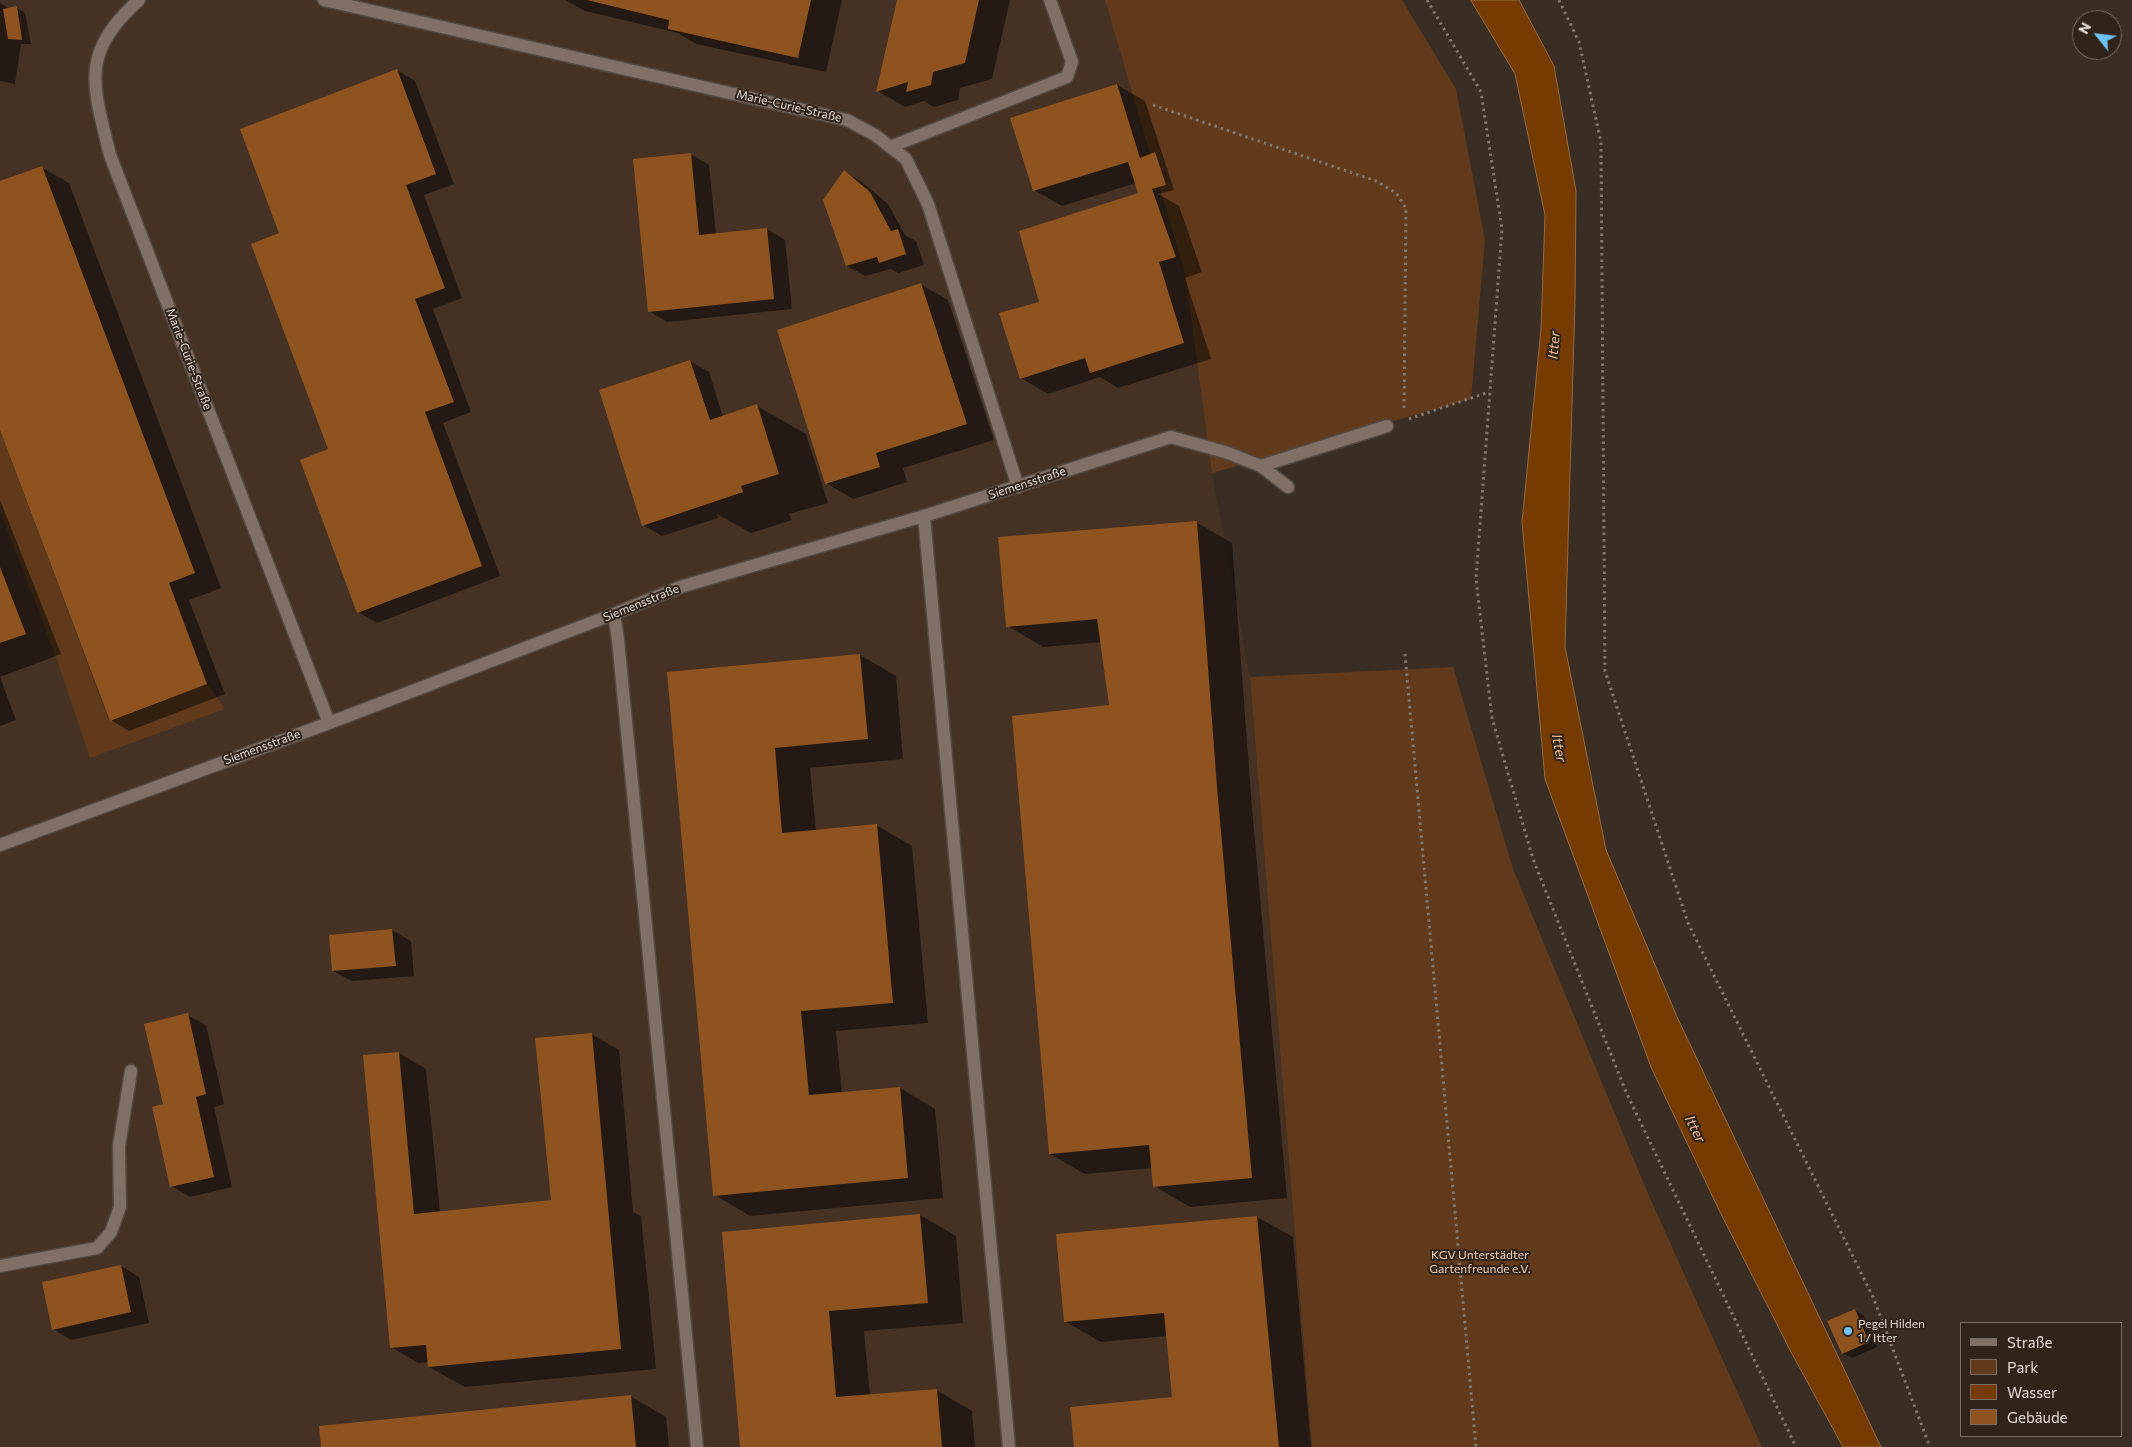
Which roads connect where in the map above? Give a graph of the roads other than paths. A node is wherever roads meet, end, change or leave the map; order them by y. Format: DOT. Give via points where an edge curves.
graph roads {
  1 [pos="138,0"];
  2 [pos="324,0"];
  3 [pos="1050,0"];
  4 [pos="890,147"];
  5 [pos="1387,426"];
  6 [pos="1261,466"];
  7 [pos="1018,487"];
  8 [pos="1288,487"];
  9 [pos="924,516"];
  10 [pos="614,614"];
  11 [pos="329,722"];
  12 [pos="0,845"];
  13 [pos="132,1071"];
  14 [pos="0,1266"];
  15 [pos="697,1447"];
  16 [pos="1009,1447"];
  1 -- 11 [label="street, Marie-Curie-Straße" via="117,20 96,58 95,94 110,155"];
  2 -- 4 [label="street, Marie-Curie-Straße" via="847,120"];
  3 -- 4 [label="street" via="1072,62 1067,77"];
  4 -- 7 [label="street, Marie-Curie-Straße" via="906,159 928,204"];
  5 -- 6 [label="street"];
  6 -- 7 [label="street, Siemensstraße" via="1171,437"];
  6 -- 8 [label="street, Siemensstraße"];
  7 -- 9 [label="street, Siemensstraße"];
  9 -- 10 [label="street, Siemensstraße" via="680,587"];
  9 -- 16 [label="street"];
  10 -- 11 [label="street, Siemensstraße"];
  10 -- 15 [label="street"];
  11 -- 12 [label="street, Siemensstraße"];
  13 -- 14 [label="street" via="119,1146 120,1207 111,1232 96,1248"];
}
